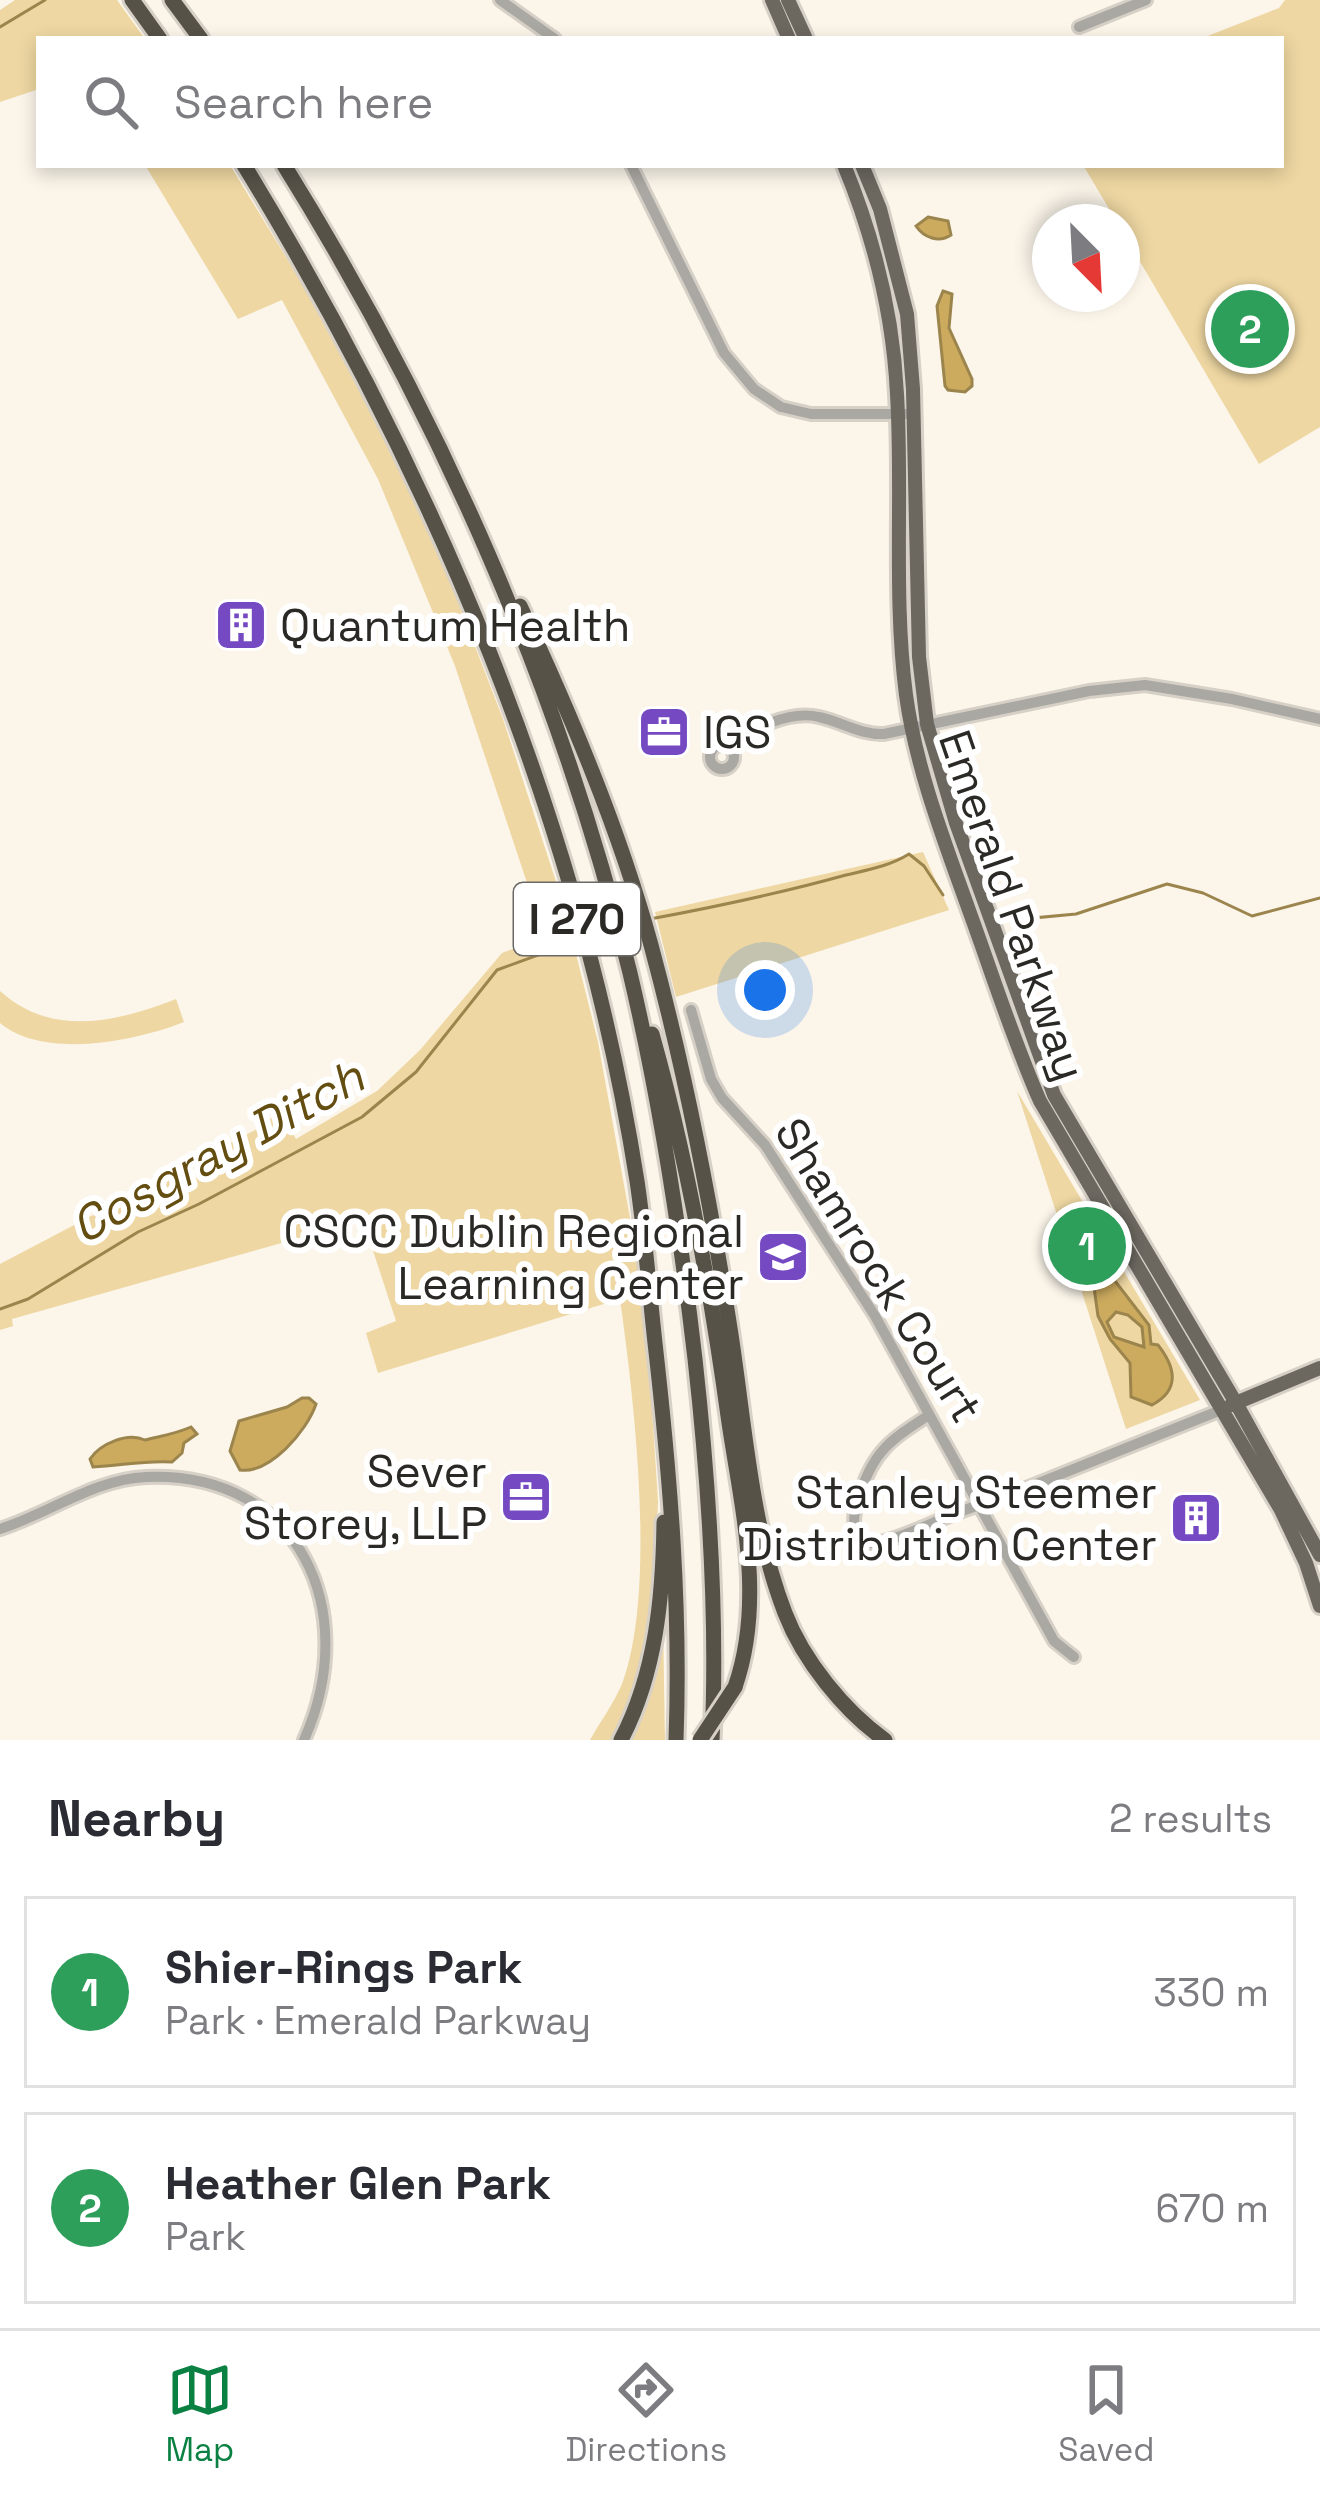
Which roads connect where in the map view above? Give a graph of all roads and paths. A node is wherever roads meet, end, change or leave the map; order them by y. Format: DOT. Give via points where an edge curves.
graph roads {
  1 [pos="132,0"];
  2 [pos="172,0"];
  3 [pos="500,0"];
  4 [pos="772,0"];
  5 [pos="788,0"];
  6 [pos="1146,0"];
  7 [pos="1079,27"];
  8 [pos="158,36"];
  9 [pos="199,36"];
  10 [pos="551,36"];
  11 [pos="788,36"];
  12 [pos="805,36"];
  13 [pos="246,168"];
  14 [pos="286,168"];
  15 [pos="632,168"];
  16 [pos="845,168"];
  17 [pos="863,168"];
  18 [pos="400,368"];
  19 [pos="906,414"];
  20 [pos="1320,719"];
  21 [pos="920,726"];
  22 [pos="730,748"];
  23 [pos="611,905"];
  24 [pos="692,1010"];
  25 [pos="1320,1368"];
  26 [pos="1228,1406"];
  27 [pos="929,1415"];
  28 [pos="664,1423"];
  29 [pos="979,1504"];
  30 [pos="0,1529"];
  31 [pos="1320,1555"];
  32 [pos="1320,1606"];
  33 [pos="1074,1657"];
  34 [pos="304,1740"];
  35 [pos="621,1740"];
  36 [pos="676,1740"];
  37 [pos="700,1740"];
  38 [pos="712,1740"];
  39 [pos="885,1740"];
  1 -- 8 [label="highway"];
  2 -- 9 [label="highway"];
  3 -- 10 [label="street"];
  4 -- 11 [label="main road"];
  5 -- 12 [label="main road"];
  6 -- 7 [label="street"];
  13 -- 28 [label="highway, I 270" via="383,414 448,549 525,746 597,987 627,1128"];
  14 -- 18 [label="highway, I 270"];
  15 -- 19 [label="street" via="742,379 796,411"];
  16 -- 19 [label="main road, Emerald Parkway" via="880,265"];
  17 -- 19 [label="main road, Emerald Parkway" via="903,288 911,353"];
  18 -- 23 [label="highway, I 270" via="512,611"];
  18 -- 39 [label="highway" via="541,651 633,886 697,1142 765,1553 787,1618 847,1707"];
  19 -- 21 [label="main road, Emerald Parkway"];
  20 -- 21 [label="street" via="1145,686"];
  21 -- 22 [label="street" via="871,734 806,715 750,732"];
  21 -- 26 [label="main road, Emerald Parkway" via="1054,1095"];
  21 -- 26 [label="main road, Emerald Parkway" via="961,886 1040,1101"];
  23 -- 37 [label="highway, bridge" via="681,1146 717,1334 752,1601 735,1687"];
  23 -- 38 [label="highway, I 270" via="683,1253 710,1520"];
  24 -- 27 [label="street, Shamrock Court" via="711,1079 765,1144"];
  25 -- 26 [label="main road"];
  26 -- 29 [label="street"];
  26 -- 31 [label="main road, Emerald Parkway"];
  26 -- 32 [label="main road, Emerald Parkway" via="1288,1522"];
  27 -- 29 [label="street, Shamrock Court"];
  27 -- 29 [label="street" via="876,1454 856,1504 859,1541 875,1545"];
  28 -- 35 [label="highway" via="657,1622 649,1673"];
  28 -- 36 [label="highway, I 270" via="679,1592"];
  29 -- 33 [label="street, Shamrock Court" via="1054,1641"];
  30 -- 34 [label="street" via="127,1479 206,1483 254,1505 305,1557 322,1597 325,1681"];
}
